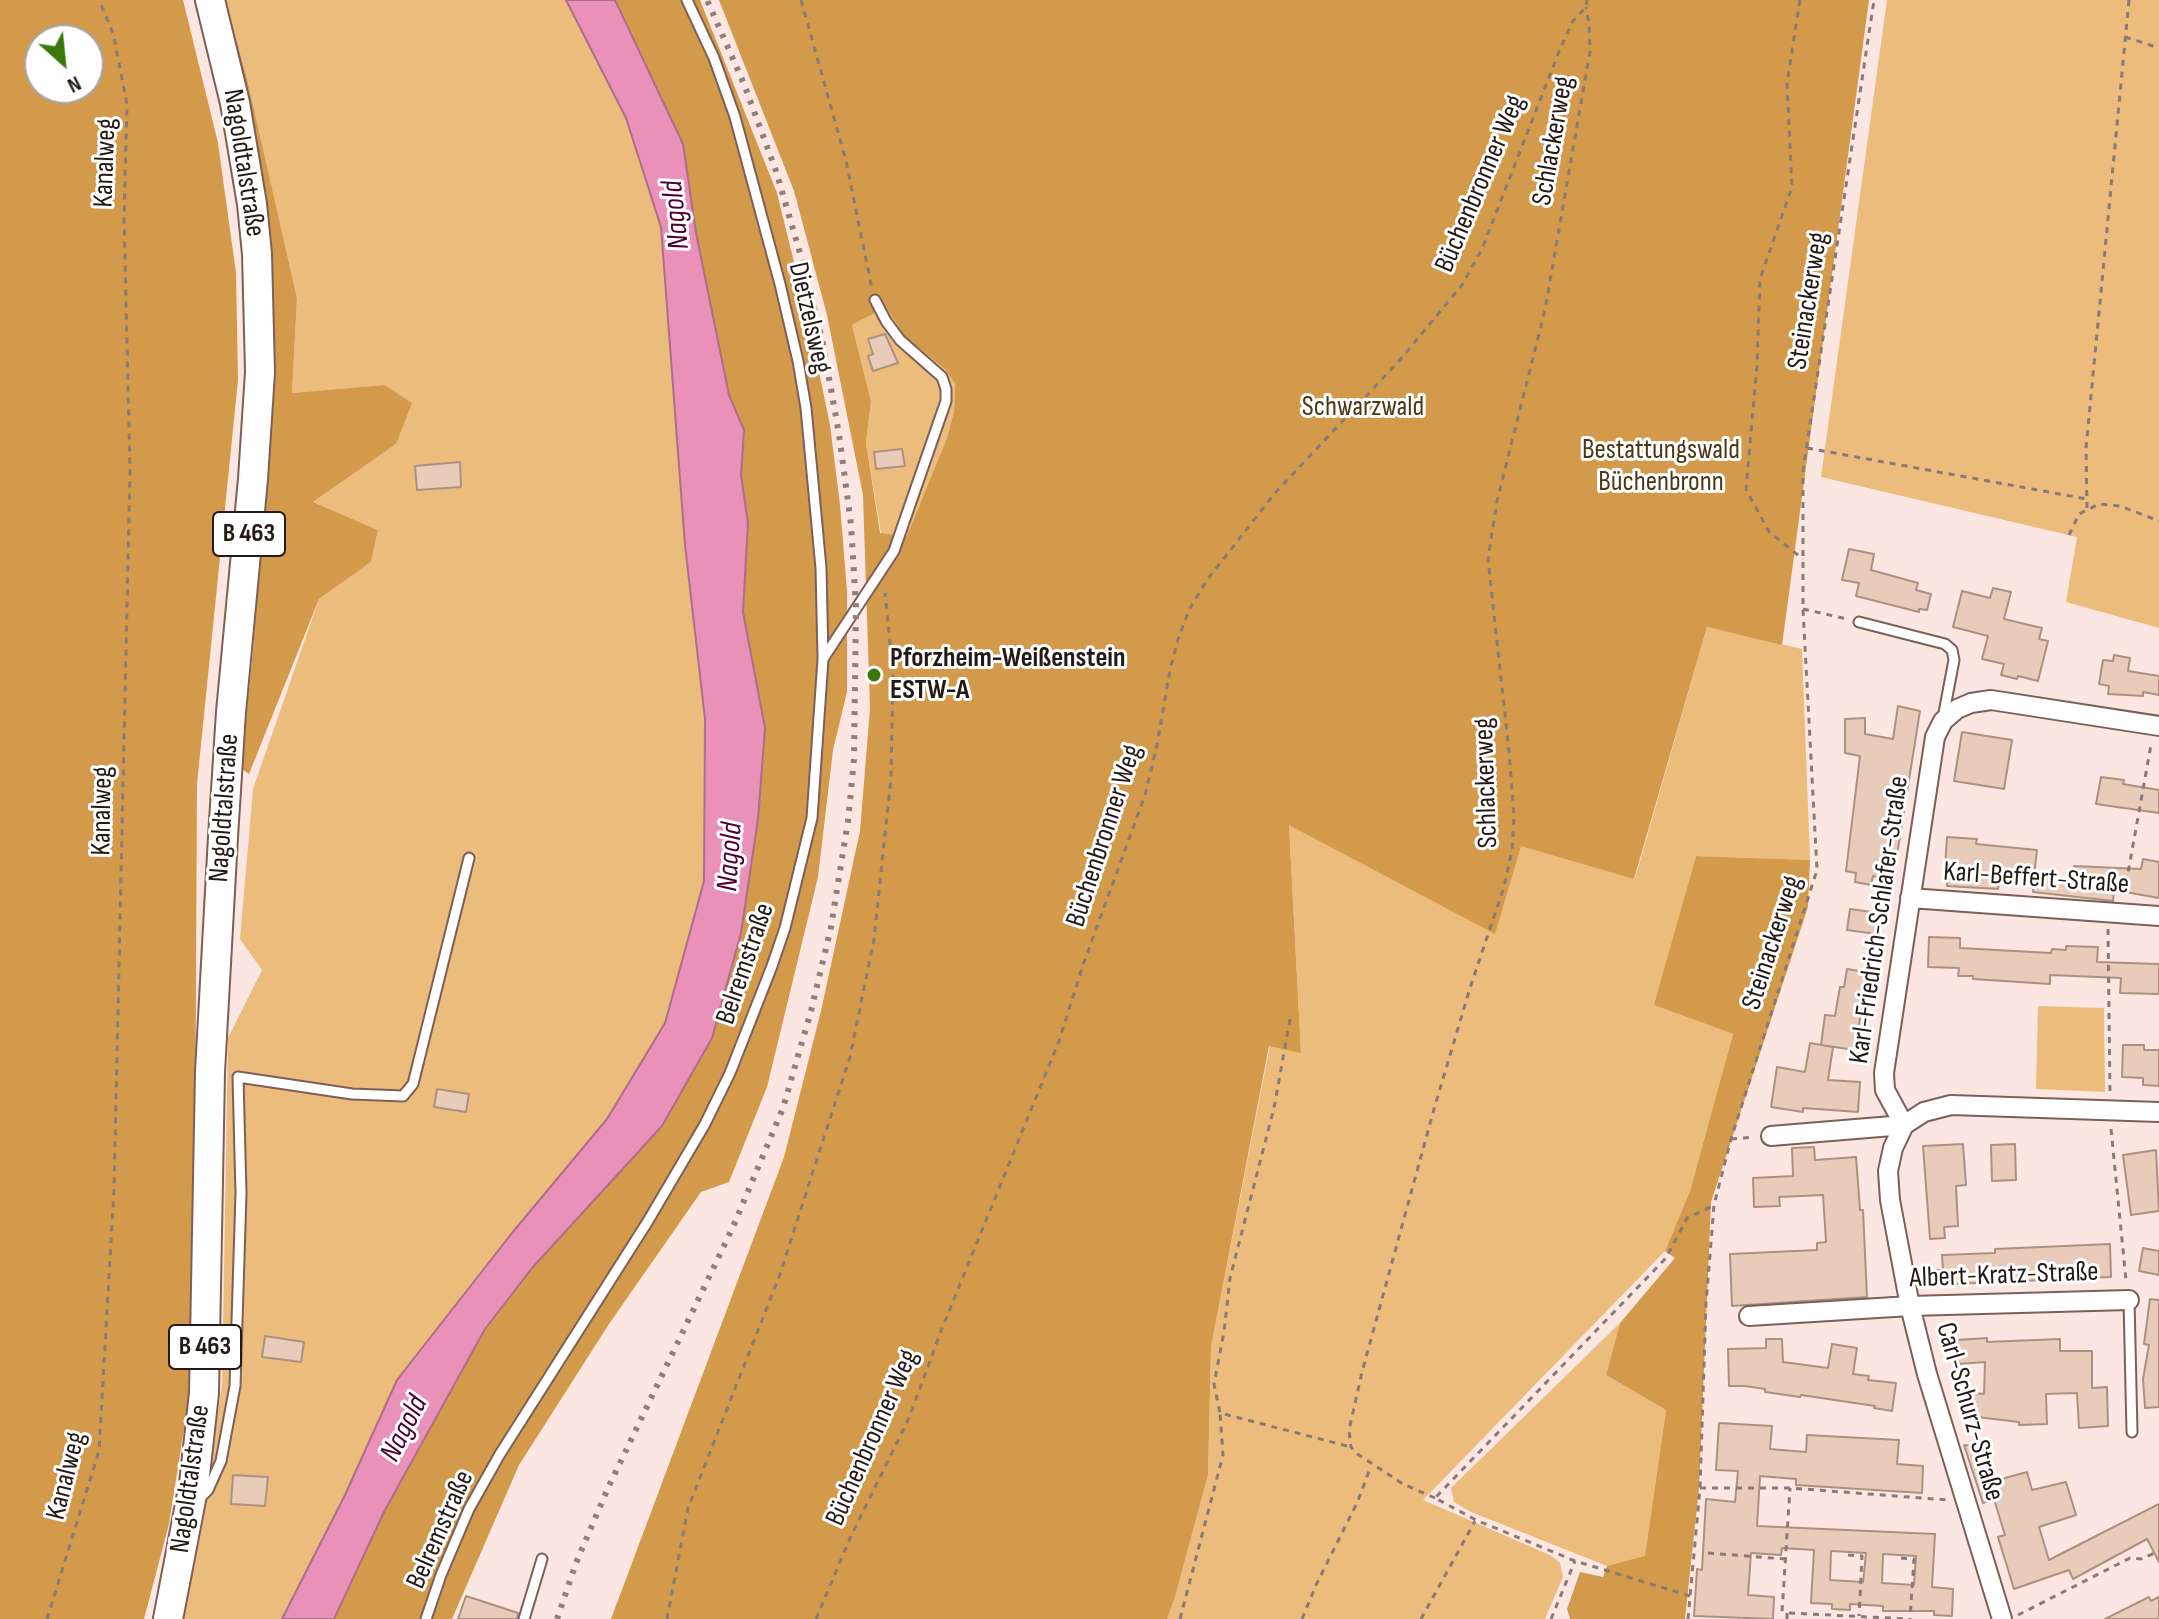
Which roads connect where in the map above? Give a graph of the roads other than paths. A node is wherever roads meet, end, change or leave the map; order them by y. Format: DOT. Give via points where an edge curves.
graph roads {
  1 [pos="210,0"];
  2 [pos="687,0"];
  3 [pos="875,300"];
  4 [pos="1859,622"];
  5 [pos="823,659"];
  6 [pos="1943,721"];
  7 [pos="2157,725"];
  8 [pos="469,858"];
  9 [pos="1910,898"];
  10 [pos="2159,916"];
  11 [pos="2159,1112"];
  12 [pos="1904,1125"];
  13 [pos="1771,1136"];
  14 [pos="2129,1300"];
  15 [pos="1910,1306"];
  16 [pos="1749,1316"];
  17 [pos="2132,1432"];
  18 [pos="190,1510"];
  19 [pos="542,1559"];
  20 [pos="168,1619"];
  21 [pos="426,1619"];
  22 [pos="524,1619"];
  23 [pos="2002,1619"];
  1 -- 18 [label="main road, Nagoldtalstraße / B 463" via="252,204 260,372 227,772 210,1072 204,1393"];
  2 -- 5 [label="lane, Dietzelsweg" via="728,96 795,348 815,500"];
  3 -- 5 [label="lane, Belremstraße" via="900,340 942,377 946,389 939,427 894,551"];
  4 -- 6 [label="lane, Karl-Friedrich-Schlafer-Straße" via="1952,650"];
  5 -- 21 [label="lane, Belremstraße" via="812,818 785,928 742,1044 674,1179 469,1509"];
  6 -- 7 [label="street" via="1957,709 1991,700"];
  6 -- 9 [label="street, Karl-Friedrich-Schlafer-Straße" via="1935,737"];
  8 -- 18 [label="lane" via="413,1084 403,1096 238,1077 241,1193 235,1386 221,1461 208,1490"];
  9 -- 10 [label="street, Karl-Beffert-Straße"];
  9 -- 12 [label="street, Karl-Friedrich-Schlafer-Straße" via="1884,1073 1885,1090"];
  11 -- 12 [label="street" via="1951,1105 1924,1112"];
  12 -- 13 [label="street"];
  12 -- 15 [label="street, Carl-Schurz-Straße" via="1888,1171"];
  14 -- 15 [label="street, Albert-Kratz-Straße"];
  14 -- 17 [label="lane, Albert-Kratz-Straße"];
  15 -- 16 [label="street, Albert-Kratz-Straße"];
  15 -- 23 [label="street, Carl-Schurz-Straße"];
  18 -- 20 [label="main road, Nagoldtalstraße / B 463"];
  19 -- 22 [label="lane"];
}
